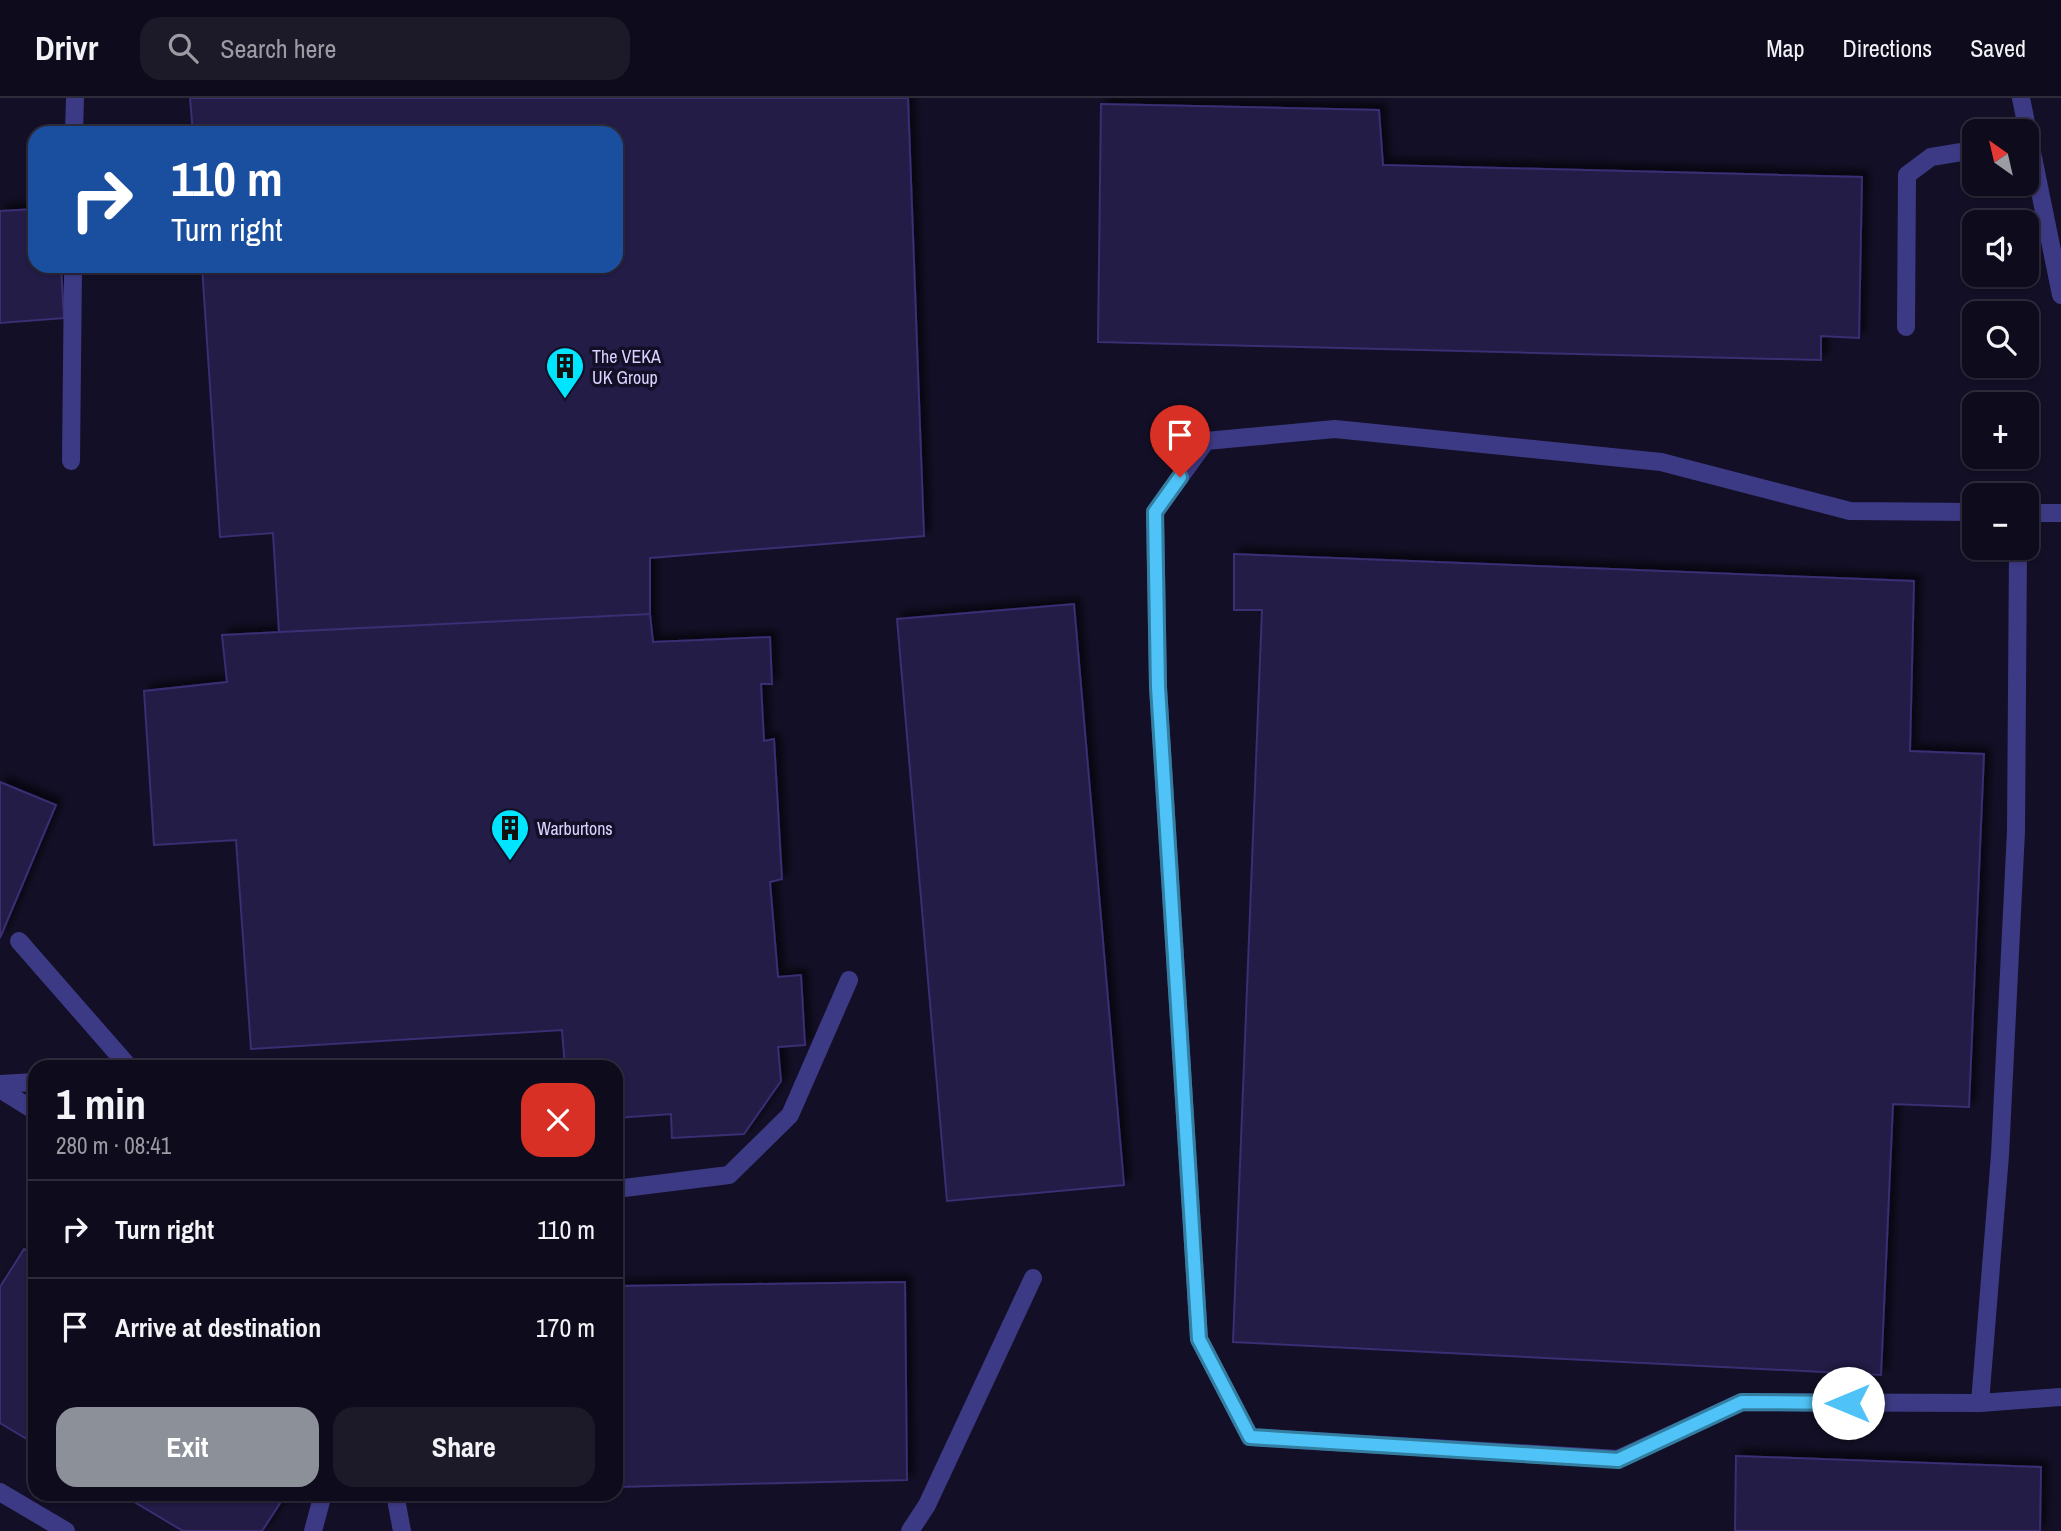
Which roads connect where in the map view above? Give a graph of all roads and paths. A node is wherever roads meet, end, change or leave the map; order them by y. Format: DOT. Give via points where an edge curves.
graph roads {
  1 [pos="75,98"];
  2 [pos="2021,98"];
  3 [pos="2024,119"];
  4 [pos="74,126"];
  5 [pos="1962,152"];
  6 [pos="2039,193"];
  7 [pos="73,273"];
  8 [pos="2061,295"];
  9 [pos="1906,327"];
  10 [pos="71,461"];
  11 [pos="1962,512"];
  12 [pos="2039,513"];
  13 [pos="2061,513"];
  14 [pos="2018,560"];
  15 [pos="19,941"];
  16 [pos="849,980"];
  17 [pos="123,1060"];
  18 [pos="28,1083"];
  19 [pos="0,1087"];
  20 [pos="28,1106"];
  21 [pos="623,1188"];
  22 [pos="1033,1278"];
  23 [pos="2061,1397"];
  24 [pos="1980,1403"];
  25 [pos="0,1492"];
  26 [pos="321,1501"];
  27 [pos="396,1501"];
  28 [pos="66,1531"];
  29 [pos="313,1531"];
  30 [pos="402,1531"];
  31 [pos="910,1531"];
  1 -- 4 [label="street"];
  2 -- 3 [label="street"];
  5 -- 9 [label="street" via="1931,156 1907,175"];
  6 -- 8 [label="street"];
  7 -- 10 [label="street"];
  11 -- 24 [label="street" via="1850,511 1661,462 1335,429 1206,441 1155,512 1158,687 1199,1339 1250,1437 1618,1460 1742,1402"];
  12 -- 13 [label="street"];
  14 -- 24 [label="street" via="2016,831 2000,1156"];
  15 -- 17 [label="street"];
  16 -- 21 [label="street" via="790,1115 729,1175"];
  18 -- 19 [label="street"];
  19 -- 20 [label="street"];
  22 -- 31 [label="street" via="927,1505"];
  23 -- 24 [label="street"];
  25 -- 28 [label="street"];
  26 -- 29 [label="street"];
  27 -- 30 [label="street"];
}
